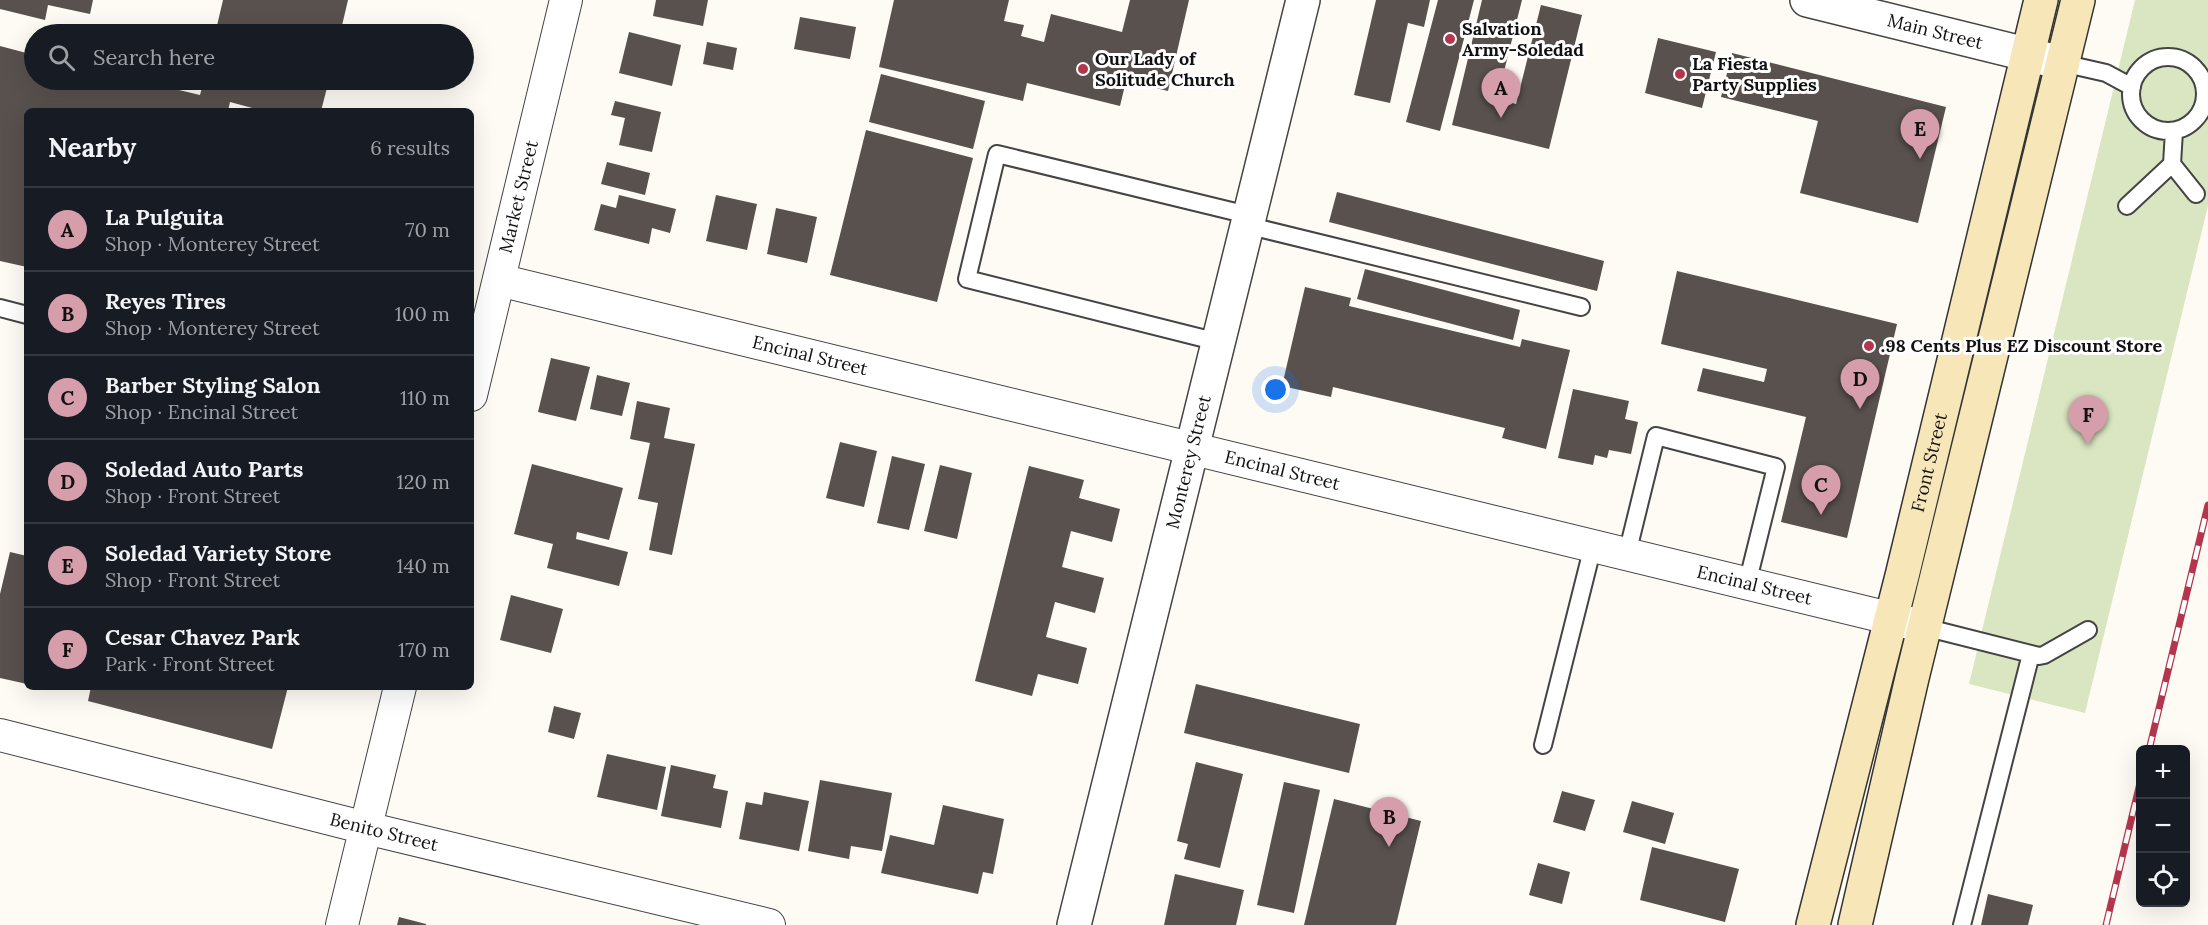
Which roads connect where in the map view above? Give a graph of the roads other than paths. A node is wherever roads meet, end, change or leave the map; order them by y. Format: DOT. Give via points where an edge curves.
graph roads {
  1 [pos="566,0"];
  2 [pos="1303,0"];
  3 [pos="1807,0"];
  4 [pos="2041,0"];
  5 [pos="2078,0"];
  6 [pos="2028,55"];
  7 [pos="2062,63"];
  8 [pos="2132,87"];
  9 [pos="2206,100"];
  10 [pos="2174,131"];
  11 [pos="2172,164"];
  12 [pos="2196,194"];
  13 [pos="2127,206"];
  14 [pos="1247,220"];
  15 [pos="499,280"];
  16 [pos="1581,307"];
  17 [pos="0,308"];
  18 [pos="24,314"];
  19 [pos="1218,342"];
  20 [pos="474,383"];
  21 [pos="1193,448"];
  22 [pos="1593,546"];
  23 [pos="1627,554"];
  24 [pos="1747,584"];
  25 [pos="1891,620"];
  26 [pos="1924,627"];
  27 [pos="2088,630"];
  28 [pos="2031,654"];
  29 [pos="399,690"];
  30 [pos="0,735"];
  31 [pos="1543,745"];
  32 [pos="366,828"];
  33 [pos="342,925"];
  34 [pos="769,925"];
  35 [pos="1074,925"];
  36 [pos="1814,925"];
  37 [pos="1855,925"];
  38 [pos="1962,925"];
  1 -- 15 [label="street, Market Street"];
  2 -- 14 [label="street, Monterey Street"];
  3 -- 6 [label="street, Main Street"];
  4 -- 6 [label="main road, Front Street"];
  5 -- 7 [label="main road, Front Street"];
  6 -- 7 [label="street, Main Street"];
  6 -- 25 [label="main road, Front Street"];
  7 -- 8 [label="lane" via="2106,73"];
  7 -- 26 [label="main road, Front Street"];
  8 -- 9 [label="lane" via="2139,70 2148,62 2170,56 2192,64 2200,73"];
  8 -- 10 [label="lane" via="2133,106 2139,117 2161,131"];
  9 -- 10 [label="lane" via="2197,118"];
  10 -- 11 [label="lane"];
  11 -- 12 [label="lane"];
  11 -- 13 [label="lane"];
  14 -- 16 [label="lane"];
  14 -- 19 [label="street, Monterey Street"];
  14 -- 19 [label="lane" via="997,154 967,279"];
  15 -- 20 [label="street, Market Street"];
  15 -- 21 [label="street, Encinal Street"];
  17 -- 18 [label="lane"];
  19 -- 21 [label="street, Monterey Street"];
  21 -- 22 [label="street, Encinal Street"];
  21 -- 35 [label="street, Monterey Street"];
  22 -- 23 [label="street, Encinal Street"];
  22 -- 31 [label="lane"];
  23 -- 24 [label="street, Encinal Street"];
  23 -- 24 [label="lane" via="1656,436 1776,467"];
  24 -- 25 [label="street, Encinal Street"];
  25 -- 26 [label="street, Encinal Street"];
  25 -- 36 [label="main road, Front Street"];
  26 -- 28 [label="lane"];
  26 -- 37 [label="main road, Front Street"];
  27 -- 28 [label="lane" via="2044,655"];
  28 -- 38 [label="lane"];
  29 -- 32 [label="street"];
  30 -- 32 [label="street, Benito Street"];
  32 -- 33 [label="street"];
  32 -- 34 [label="street, Benito Street"];
}
